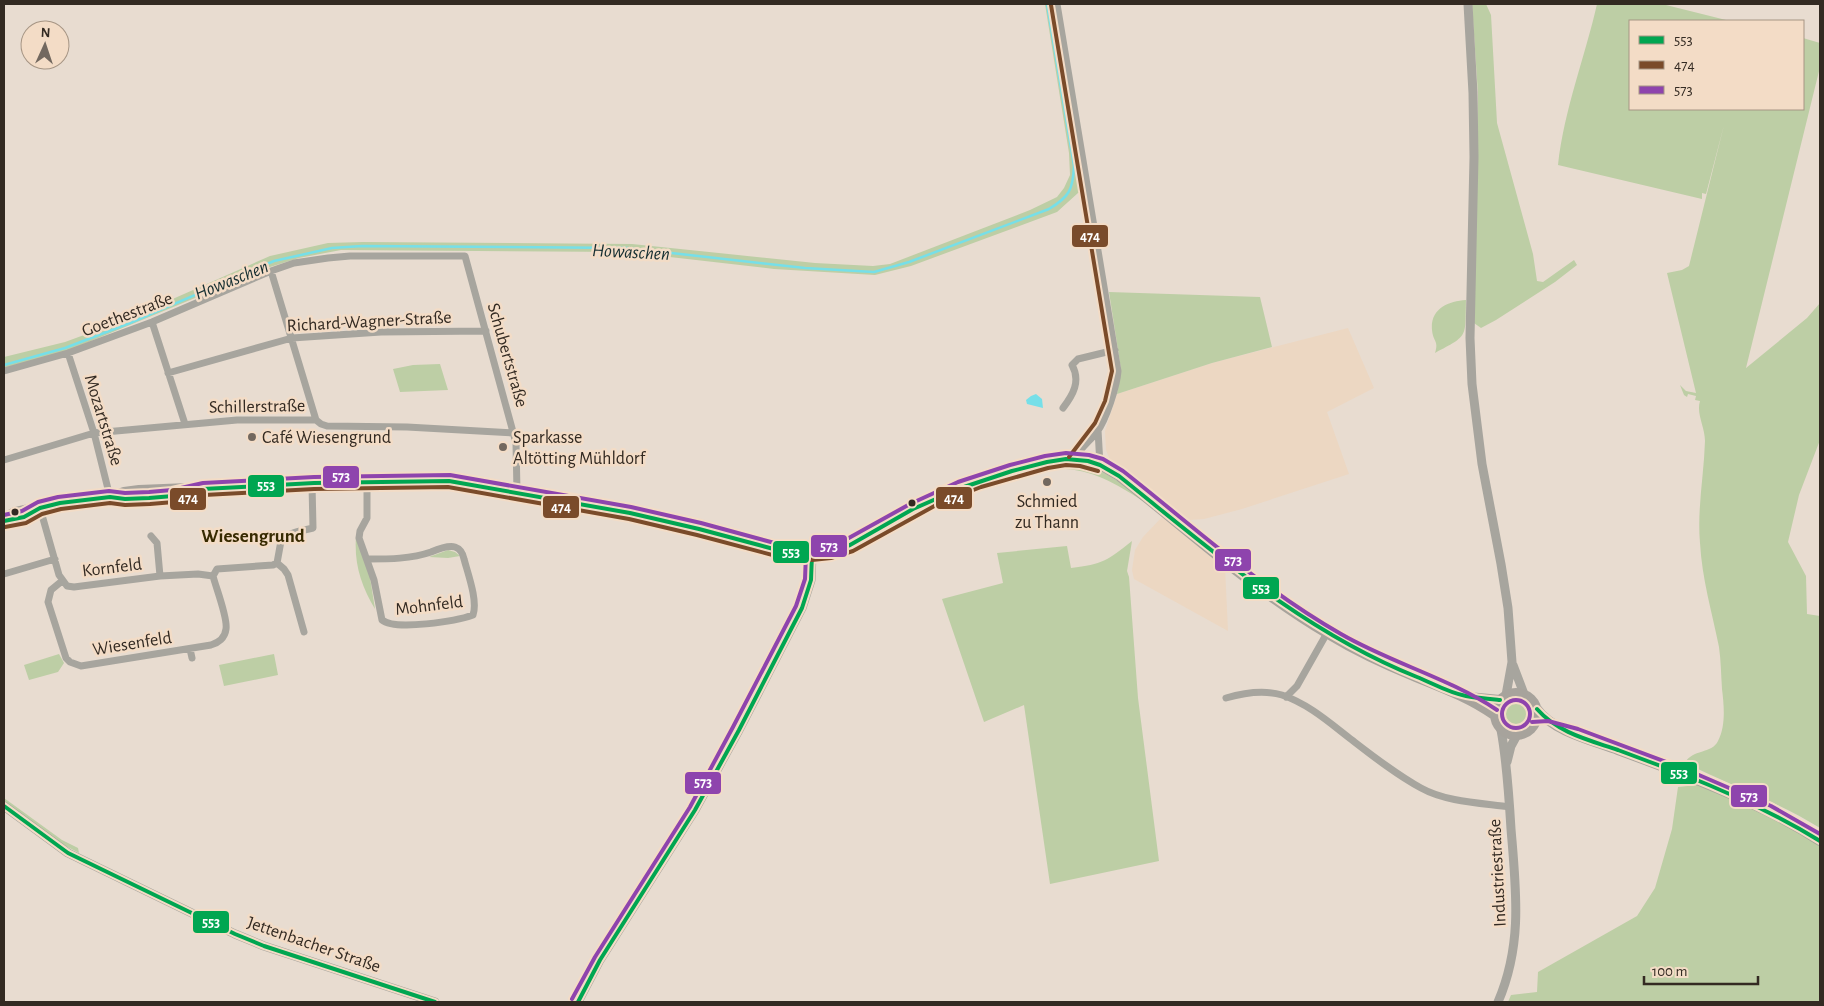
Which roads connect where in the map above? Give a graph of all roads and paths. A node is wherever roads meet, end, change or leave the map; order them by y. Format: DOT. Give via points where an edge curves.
graph roads {
  1 [pos="1056,4"];
  2 [pos="1468,4"];
  3 [pos="465,256"];
  4 [pos="271,271"];
  5 [pos="152,322"];
  6 [pos="486,331"];
  7 [pos="292,338"];
  8 [pos="1115,350"];
  9 [pos="68,354"];
  10 [pos="4,371"];
  11 [pos="168,373"];
  12 [pos="1063,408"];
  13 [pos="316,420"];
  14 [pos="185,424"];
  15 [pos="1098,430"];
  16 [pos="94,433"];
  17 [pos="514,433"];
  18 [pos="4,460"];
  19 [pos="1074,460"];
  20 [pos="1100,465"];
  21 [pos="367,483"];
  22 [pos="312,484"];
  23 [pos="517,492"];
  24 [pos="110,496"];
  25 [pos="40,508"];
  26 [pos="4,519"];
  27 [pos="151,536"];
  28 [pos="812,554"];
  29 [pos="55,559"];
  30 [pos="368,559"];
  31 [pos="276,563"];
  32 [pos="4,574"];
  33 [pos="160,576"];
  34 [pos="213,576"];
  35 [pos="62,581"];
  36 [pos="304,632"];
  37 [pos="1327,634"];
  38 [pos="190,648"];
  39 [pos="192,658"];
  40 [pos="1512,662"];
  41 [pos="1524,694"];
  42 [pos="1465,696"];
  43 [pos="1286,697"];
  44 [pos="1503,697"];
  45 [pos="1226,698"];
  46 [pos="1537,709"];
  47 [pos="1494,714"];
  48 [pos="1532,728"];
  49 [pos="1501,730"];
  50 [pos="1518,735"];
  51 [pos="1576,735"];
  52 [pos="1507,770"];
  53 [pos="4,806"];
  54 [pos="1510,807"];
  55 [pos="1820,841"];
  56 [pos="578,1000"];
  57 [pos="435,1002"];
  58 [pos="1498,1002"];
  1 -- 8 [label="street"];
  2 -- 40 [label="street" via="1473,112 1472,384 1482,464 1507,599"];
  3 -- 4 [label="street, Goethestraße" via="328,258"];
  3 -- 6 [label="street, Schubertstraße"];
  4 -- 5 [label="street, Goethestraße"];
  4 -- 7 [label="street"];
  5 -- 9 [label="street, Goethestraße"];
  5 -- 11 [label="street"];
  6 -- 7 [label="street, Richard-Wagner-Straße" via="381,332"];
  6 -- 17 [label="street, Schubertstraße"];
  7 -- 11 [label="street, Richard-Wagner-Straße"];
  7 -- 13 [label="street"];
  8 -- 12 [label="street" via="1078,359 1072,365 1077,374 1076,384"];
  8 -- 15 [label="street" via="1117,382"];
  9 -- 10 [label="street, Goethestraße"];
  9 -- 16 [label="street, Mozartstraße"];
  11 -- 14 [label="street"];
  13 -- 14 [label="street, Schillerstraße"];
  13 -- 17 [label="street, Schillerstraße" via="326,426"];
  14 -- 16 [label="street, Schillerstraße"];
  15 -- 19 [label="street" via="1081,447"];
  15 -- 20 [label="street"];
  16 -- 18 [label="street, Schillerstraße"];
  16 -- 24 [label="street, Mozartstraße"];
  17 -- 23 [label="street, Schubertstraße" via="518,454"];
  19 -- 20 [label="main road"];
  19 -- 28 [label="main road" via="1047,462 979,481 914,508 850,545"];
  20 -- 37 [label="main road" via="1261,588"];
  21 -- 22 [label="main road"];
  21 -- 23 [label="main road" via="449,480"];
  21 -- 30 [label="street, Mohnfeld" via="367,518 359,535"];
  22 -- 24 [label="main road" via="139,490"];
  22 -- 31 [label="street" via="313,528 283,538"];
  23 -- 28 [label="main road" via="661,519 781,552"];
  24 -- 25 [label="main road"];
  25 -- 26 [label="main road" via="22,510"];
  25 -- 29 [label="street, Kornfeld"];
  27 -- 33 [label="street, Kornfeld" via="158,543"];
  28 -- 56 [label="street" via="811,580 802,608 739,730 695,810"];
  29 -- 32 [label="street, Kornfeld"];
  29 -- 35 [label="street, Kornfeld"];
  30 -- 30 [label="street, Mohnfeld" via="380,617 387,624 426,624 473,615 474,601 463,554 456,548 449,546 397,559"];
  31 -- 34 [label="street, Kornfeld" via="217,569"];
  31 -- 36 [label="street" via="288,575"];
  33 -- 34 [label="street, Kornfeld"];
  33 -- 35 [label="street, Kornfeld" via="74,587"];
  34 -- 38 [label="street, Wiesenfeld" via="226,630 216,644"];
  35 -- 38 [label="street, Wiesenfeld" via="52,590 48,602 63,651 70,662 82,666"];
  37 -- 42 [label="main road" via="1390,666"];
  37 -- 43 [label="street" via="1297,686"];
  38 -- 39 [label="street"];
  40 -- 41 [label="street"];
  40 -- 44 [label="street"];
  41 -- 44 [label="main road"];
  41 -- 46 [label="main road"];
  42 -- 44 [label="main road"];
  42 -- 47 [label="main road"];
  43 -- 45 [label="street" via="1253,693"];
  43 -- 54 [label="street" via="1315,712 1422,789 1458,799"];
  44 -- 47 [label="main road"];
  46 -- 48 [label="main road"];
  46 -- 51 [label="main road" via="1541,715"];
  47 -- 49 [label="main road"];
  48 -- 50 [label="main road"];
  48 -- 51 [label="main road" via="1546,727"];
  49 -- 50 [label="main road"];
  49 -- 52 [label="street, Industriestraße"];
  50 -- 52 [label="street, Industriestraße" via="1511,746"];
  51 -- 55 [label="main road" via="1724,792 1769,812"];
  52 -- 54 [label="street, Industriestraße"];
  53 -- 57 [label="street, Jettenbacher Straße" via="68,853 235,934"];
  54 -- 58 [label="street, Industriestraße" via="1516,931 1510,970"];
}
